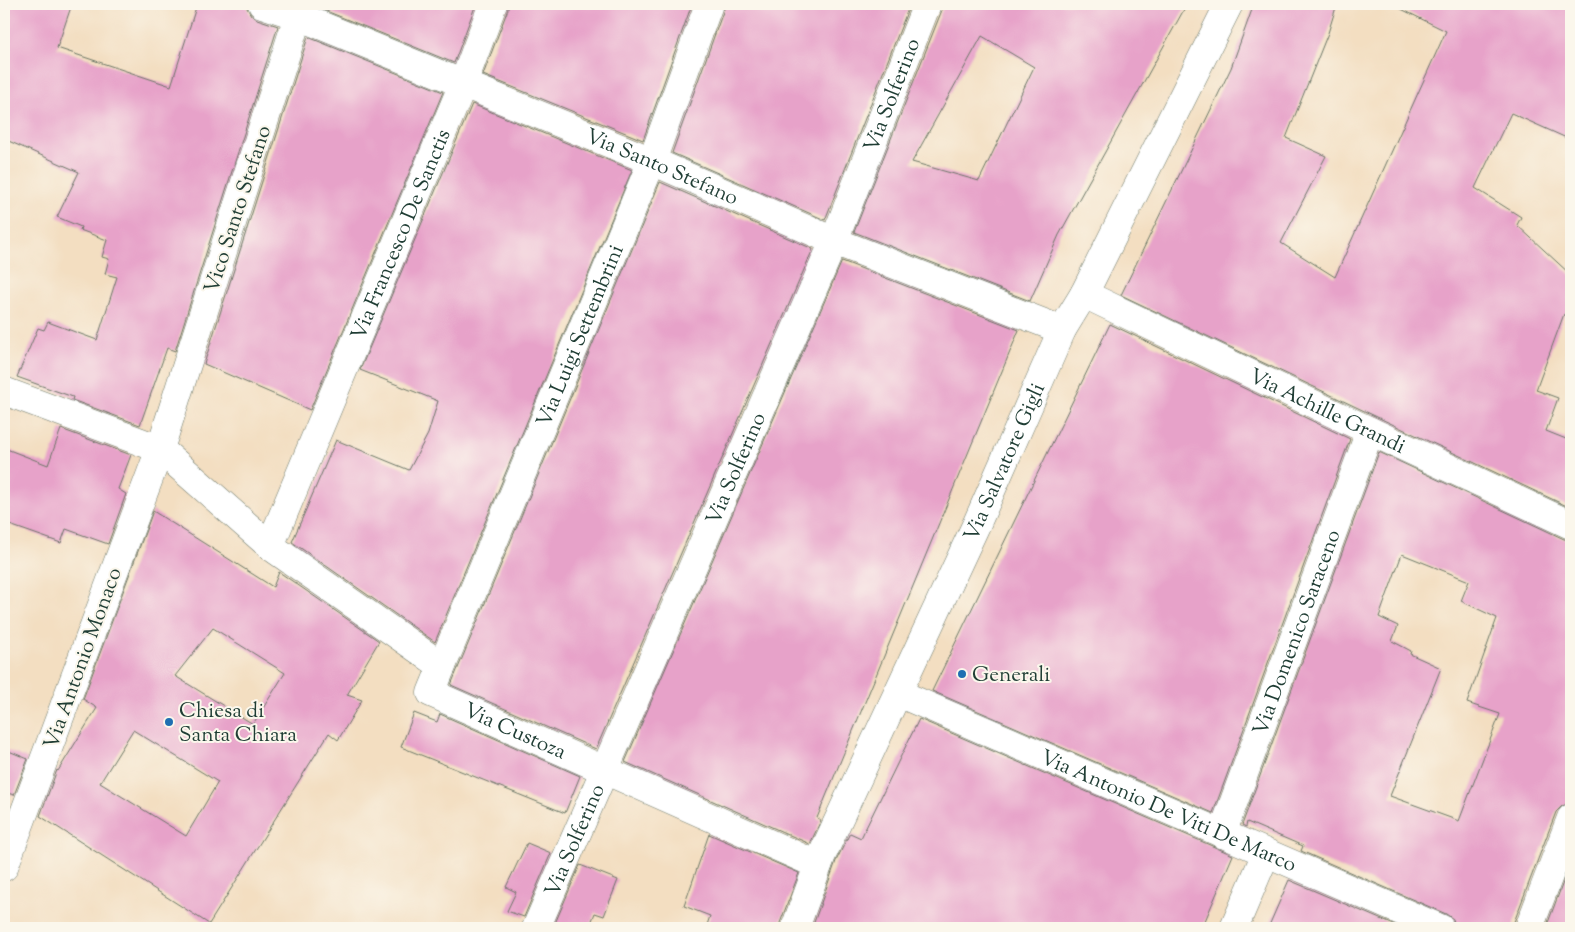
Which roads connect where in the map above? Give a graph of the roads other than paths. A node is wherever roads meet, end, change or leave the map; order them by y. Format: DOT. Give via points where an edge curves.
graph roads {
  1 [pos="262,4"];
  2 [pos="493,4"];
  3 [pos="709,4"];
  4 [pos="926,4"];
  5 [pos="1229,4"];
  6 [pos="298,16"];
  7 [pos="463,84"];
  8 [pos="652,161"];
  9 [pos="834,240"];
  10 [pos="1084,294"];
  11 [pos="1062,330"];
  12 [pos="4,391"];
  13 [pos="1370,432"];
  14 [pos="160,449"];
  15 [pos="1571,525"];
  16 [pos="270,546"];
  17 [pos="442,666"];
  18 [pos="898,694"];
  19 [pos="605,770"];
  20 [pos="1571,818"];
  21 [pos="1222,834"];
  22 [pos="1266,853"];
  23 [pos="818,865"];
  24 [pos="4,867"];
  25 [pos="536,928"];
  26 [pos="795,928"];
  27 [pos="1234,928"];
  28 [pos="1440,928"];
  29 [pos="1529,928"];
  1 -- 6 [label="street, Via Santo Stefano"];
  2 -- 7 [label="street, Via Francesco De Sanctis"];
  3 -- 8 [label="street, Via Luigi Settembrini"];
  4 -- 9 [label="street, Via Solferino"];
  5 -- 10 [label="street, Via Salvatore Gigli"];
  6 -- 7 [label="street, Via Santo Stefano"];
  6 -- 14 [label="street, Vico Santo Stefano"];
  7 -- 8 [label="street, Via Santo Stefano"];
  7 -- 16 [label="street, Via Francesco De Sanctis"];
  8 -- 9 [label="street, Via Santo Stefano"];
  8 -- 17 [label="street, Via Luigi Settembrini"];
  9 -- 11 [label="street, Via Santo Stefano"];
  9 -- 19 [label="street, Via Solferino"];
  10 -- 11 [label="street, Via Salvatore Gigli"];
  10 -- 13 [label="street, Via Achille Grandi"];
  11 -- 18 [label="street, Via Salvatore Gigli"];
  12 -- 14 [label="street"];
  13 -- 15 [label="street, Via Achille Grandi"];
  13 -- 21 [label="street, Via Domenico Saraceno"];
  14 -- 16 [label="street"];
  14 -- 24 [label="street, Via Antonio Monaco"];
  16 -- 17 [label="street"];
  17 -- 19 [label="street, Via Custoza" via="431,693"];
  18 -- 21 [label="street, Via Antonio De Viti De Marco"];
  18 -- 23 [label="street, Via Salvatore Gigli"];
  19 -- 23 [label="street, Via Custoza"];
  19 -- 25 [label="street, Via Solferino"];
  20 -- 29 [label="street"];
  21 -- 22 [label="street, Via Antonio De Viti De Marco"];
  22 -- 27 [label="street"];
  22 -- 28 [label="street, Via Antonio De Viti De Marco"];
  23 -- 26 [label="street, Via Salvatore Gigli"];
}
